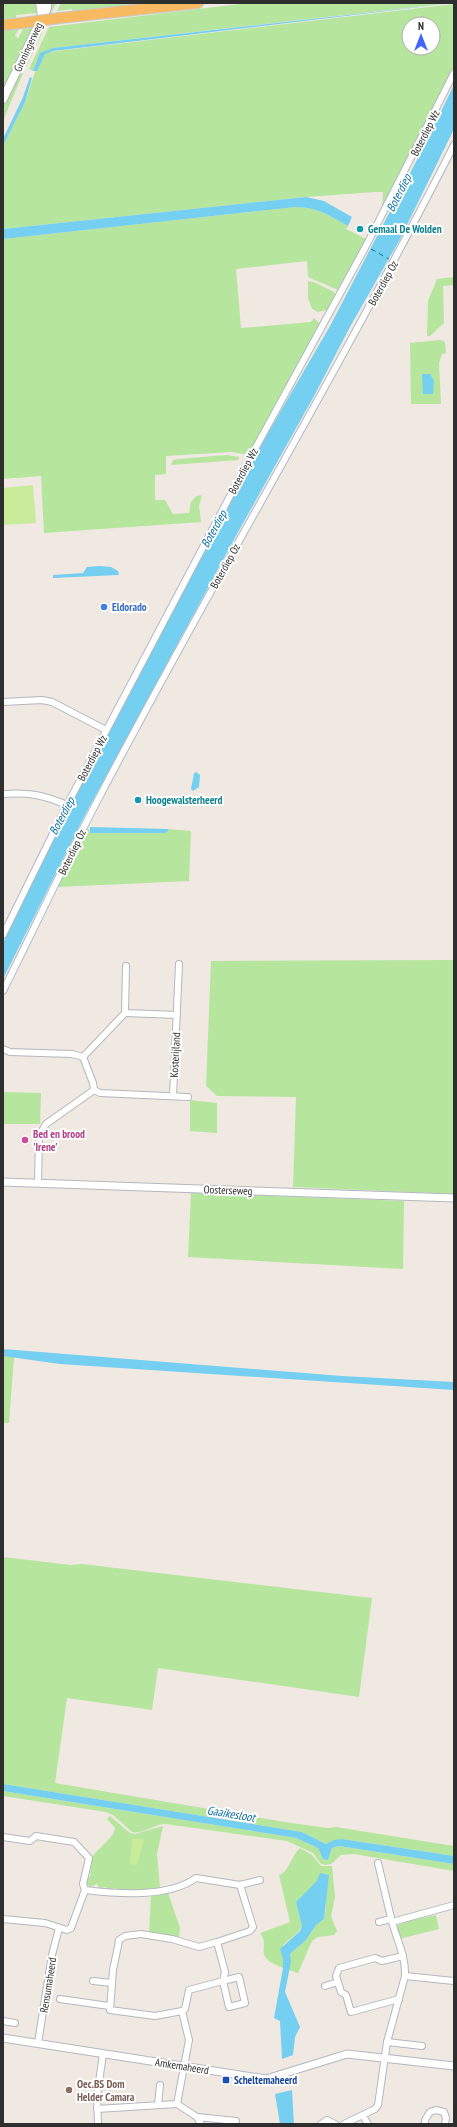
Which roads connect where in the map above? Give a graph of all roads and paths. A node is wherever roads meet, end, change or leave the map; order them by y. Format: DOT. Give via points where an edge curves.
graph roads {
  1 [pos="40,3"];
  2 [pos="47,3"];
  3 [pos="198,3"];
  4 [pos="42,16"];
  5 [pos="3,25"];
  6 [pos="454,73"];
  7 [pos="3,99"];
  8 [pos="454,145"];
  9 [pos="3,702"];
  10 [pos="106,730"];
  11 [pos="3,794"];
  12 [pos="67,805"];
  13 [pos="3,935"];
  14 [pos="180,964"];
  15 [pos="126,966"];
  16 [pos="3,991"];
  17 [pos="125,1013"];
  18 [pos="177,1015"];
  19 [pos="3,1050"];
  20 [pos="83,1057"];
  21 [pos="94,1090"];
  22 [pos="173,1096"];
  23 [pos="188,1097"];
  24 [pos="3,1182"];
  25 [pos="38,1184"];
  26 [pos="454,1198"];
  27 [pos="3,1836"];
  28 [pos="378,1863"];
  29 [pos="260,1880"];
  30 [pos="240,1885"];
  31 [pos="85,1890"];
  32 [pos="454,1905"];
  33 [pos="3,1919"];
  34 [pos="392,1921"];
  35 [pos="380,1922"];
  36 [pos="59,1928"];
  37 [pos="217,1942"];
  38 [pos="403,1956"];
  39 [pos="405,1976"];
  40 [pos="93,1981"];
  41 [pos="454,1981"];
  42 [pos="223,1982"];
  43 [pos="338,1982"];
  44 [pos="112,1984"];
  45 [pos="325,1986"];
  46 [pos="60,1999"];
  47 [pos="399,1999"];
  48 [pos="109,2006"];
  49 [pos="182,2011"];
  50 [pos="3,2021"];
  51 [pos="15,2023"];
  52 [pos="3,2038"];
  53 [pos="387,2042"];
  54 [pos="38,2043"];
  55 [pos="422,2046"];
  56 [pos="104,2054"];
  57 [pos="385,2057"];
  58 [pos="185,2066"];
  59 [pos="454,2066"];
  60 [pos="160,2085"];
  61 [pos="177,2104"];
  62 [pos="158,2105"];
  63 [pos="97,2109"];
  64 [pos="363,2116"];
  65 [pos="197,2117"];
  66 [pos="236,2121"];
  67 [pos="98,2124"];
  68 [pos="201,2124"];
  69 [pos="320,2124"];
  70 [pos="335,2124"];
  71 [pos="344,2124"];
  72 [pos="368,2124"];
  73 [pos="425,2124"];
  74 [pos="444,2124"];
  1 -- 4 [label="main road, Groningerweg"];
  2 -- 4 [label="main road, Groningerweg"];
  3 -- 5 [label="highway, bridge"];
  4 -- 7 [label="main road, Groningerweg"];
  6 -- 10 [label="street, Boterdiep Wz" via="366,246"];
  8 -- 16 [label="street, Boterdiep Oz" via="394,262 102,792"];
  9 -- 10 [label="street" via="52,702"];
  10 -- 12 [label="street, Boterdiep Wz"];
  11 -- 12 [label="street" via="24,792"];
  12 -- 13 [label="street, Boterdiep Wz"];
  14 -- 18 [label="street, Kosterijland"];
  15 -- 17 [label="street"];
  17 -- 18 [label="street"];
  17 -- 20 [label="street"];
  18 -- 22 [label="street, Kosterijland"];
  19 -- 20 [label="street" via="72,1054"];
  20 -- 21 [label="street"];
  21 -- 22 [label="street" via="100,1093"];
  21 -- 25 [label="street" via="46,1124 39,1136"];
  22 -- 23 [label="street"];
  24 -- 25 [label="street, Oosterseweg"];
  25 -- 26 [label="street, Oosterseweg"];
  27 -- 31 [label="street" via="30,1841 36,1836 74,1842 89,1858 83,1884"];
  28 -- 34 [label="street"];
  29 -- 30 [label="street"];
  30 -- 31 [label="street" via="196,1878 190,1882 142,1894"];
  30 -- 37 [label="street" via="253,1927 250,1931"];
  31 -- 36 [label="street" via="71,1928"];
  32 -- 34 [label="street"];
  33 -- 36 [label="street" via="45,1923"];
  34 -- 35 [label="street"];
  34 -- 38 [label="street"];
  36 -- 54 [label="street, Rensumaheerd" via="52,1955"];
  37 -- 42 [label="street" via="225,1972"];
  37 -- 44 [label="street" via="199,1947 141,1934 124,1936 118,1946"];
  38 -- 39 [label="street"];
  38 -- 43 [label="street" via="382,1961 375,1958 339,1968 336,1976"];
  39 -- 41 [label="street"];
  39 -- 47 [label="street"];
  40 -- 44 [label="street"];
  42 -- 42 [label="street" via="229,2007 245,2002 239,1977"];
  42 -- 49 [label="street" via="189,1990 185,2009"];
  43 -- 45 [label="street"];
  43 -- 47 [label="street" via="341,1992 346,1995 351,2012"];
  44 -- 48 [label="street"];
  46 -- 48 [label="street"];
  47 -- 53 [label="street"];
  48 -- 49 [label="street" via="110,2010 155,2016"];
  49 -- 58 [label="street" via="189,2040"];
  50 -- 51 [label="street"];
  52 -- 54 [label="street, Amkemaheerd"];
  53 -- 55 [label="street"];
  53 -- 57 [label="street"];
  54 -- 56 [label="street, Amkemaheerd"];
  56 -- 58 [label="street, Amkemaheerd"];
  56 -- 63 [label="street"];
  57 -- 58 [label="street, Amkemaheerd" via="347,2054 266,2079"];
  57 -- 59 [label="street, Amkemaheerd"];
  57 -- 64 [label="street" via="378,2106"];
  58 -- 61 [label="street"];
  60 -- 62 [label="street"];
  61 -- 62 [label="street"];
  61 -- 65 [label="street"];
  62 -- 63 [label="street"];
  63 -- 67 [label="street"];
  64 -- 71 [label="street"];
  64 -- 72 [label="street"];
  65 -- 66 [label="street"];
  65 -- 68 [label="street"];
  69 -- 70 [label="street" via="327,2120"];
  73 -- 74 [label="street" via="430,2112 436,2110 444,2112"];
}
